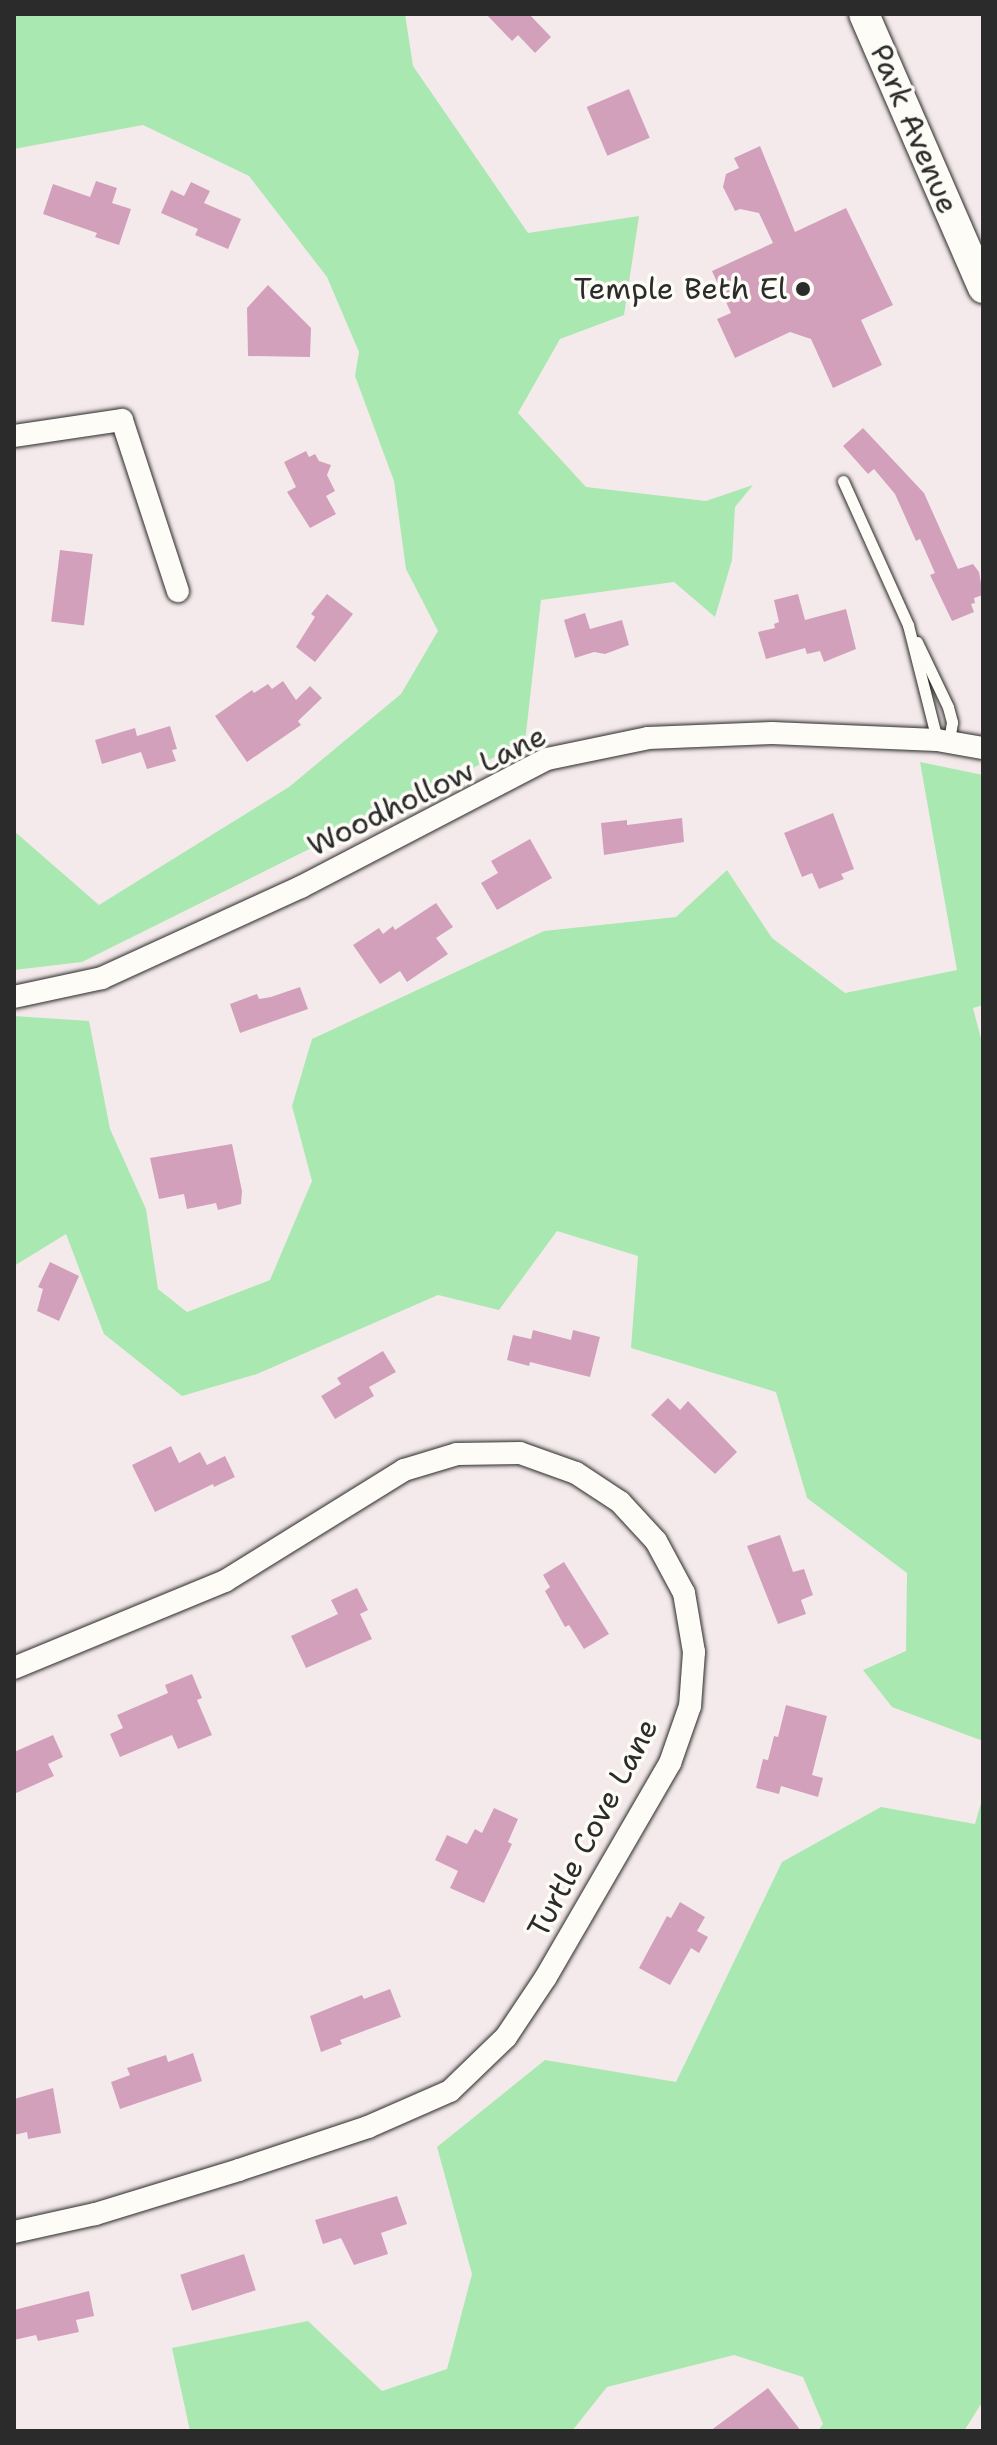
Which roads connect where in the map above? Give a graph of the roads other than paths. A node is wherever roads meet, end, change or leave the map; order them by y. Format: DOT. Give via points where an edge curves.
graph roads {
  1 [pos="864,14"];
  2 [pos="983,288"];
  3 [pos="14,436"];
  4 [pos="843,481"];
  5 [pos="178,591"];
  6 [pos="908,625"];
  7 [pos="943,741"];
  8 [pos="983,748"];
  9 [pos="14,997"];
  10 [pos="14,1668"];
  11 [pos="14,2232"];
  1 -- 2 [label="main road, Park Avenue"];
  3 -- 5 [label="street" via="122,420"];
  4 -- 6 [label="lane"];
  6 -- 7 [label="lane"];
  6 -- 7 [label="lane" via="948,707 952,722"];
  7 -- 8 [label="street, Woodhollow Lane"];
  7 -- 9 [label="street, Woodhollow Lane" via="772,733 648,738 547,759 301,887 102,978"];
  10 -- 11 [label="street, Turtle Cove Lane" via="225,1581 404,1470 457,1454 520,1453 576,1473 620,1502 656,1541 684,1593 694,1652 690,1706 670,1763 506,2037 450,2091 368,2127 239,2170 95,2214"];
}
